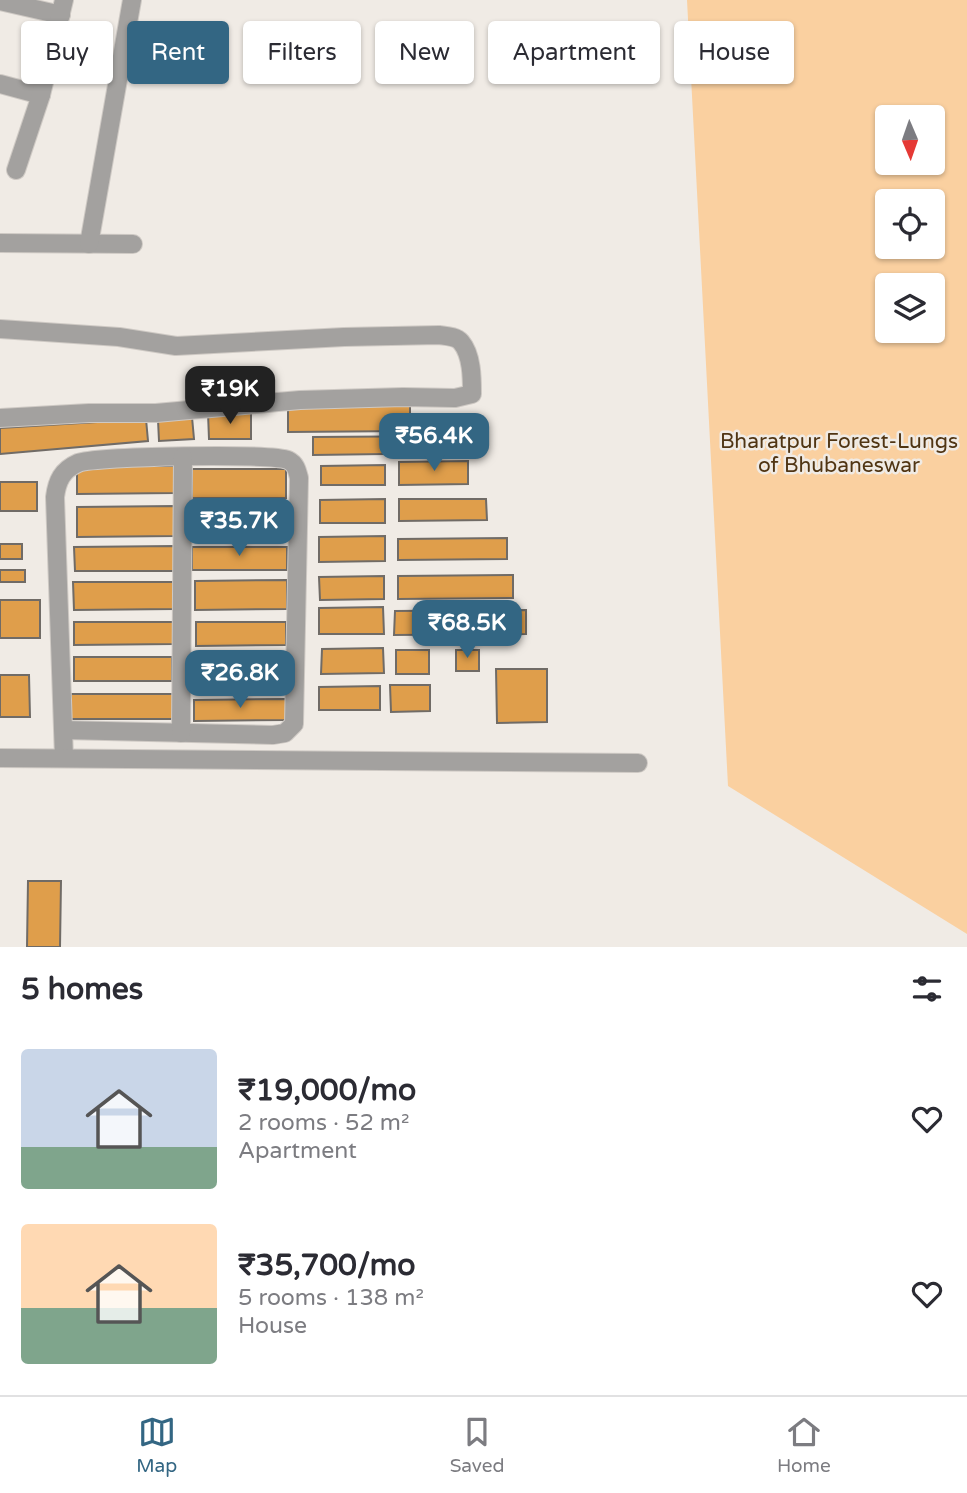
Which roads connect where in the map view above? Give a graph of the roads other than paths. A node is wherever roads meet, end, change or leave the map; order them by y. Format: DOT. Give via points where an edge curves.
graph roads {
  1 [pos="132,0"];
  2 [pos="0,1"];
  3 [pos="62,8"];
  4 [pos="0,84"];
  5 [pos="41,95"];
  6 [pos="16,170"];
  7 [pos="0,243"];
  8 [pos="89,244"];
  9 [pos="133,244"];
  10 [pos="0,329"];
  11 [pos="0,418"];
  12 [pos="183,457"];
  13 [pos="63,730"];
  14 [pos="181,733"];
  15 [pos="0,758"];
  16 [pos="64,758"];
  17 [pos="638,763"];
  1 -- 8 [label="street"];
  2 -- 3 [label="street"];
  3 -- 5 [label="street"];
  4 -- 5 [label="street"];
  5 -- 6 [label="street"];
  7 -- 8 [label="street"];
  8 -- 9 [label="street"];
  10 -- 11 [label="street" via="176,346 344,337 454,337 462,342 472,372 472,394"];
  12 -- 13 [label="street" via="96,459 78,463 57,482"];
  12 -- 14 [label="street"];
  12 -- 14 [label="street" via="289,460 299,478 294,724 285,733 273,735"];
  13 -- 14 [label="street"];
  13 -- 16 [label="street"];
  15 -- 16 [label="street"];
  16 -- 17 [label="street"];
}
